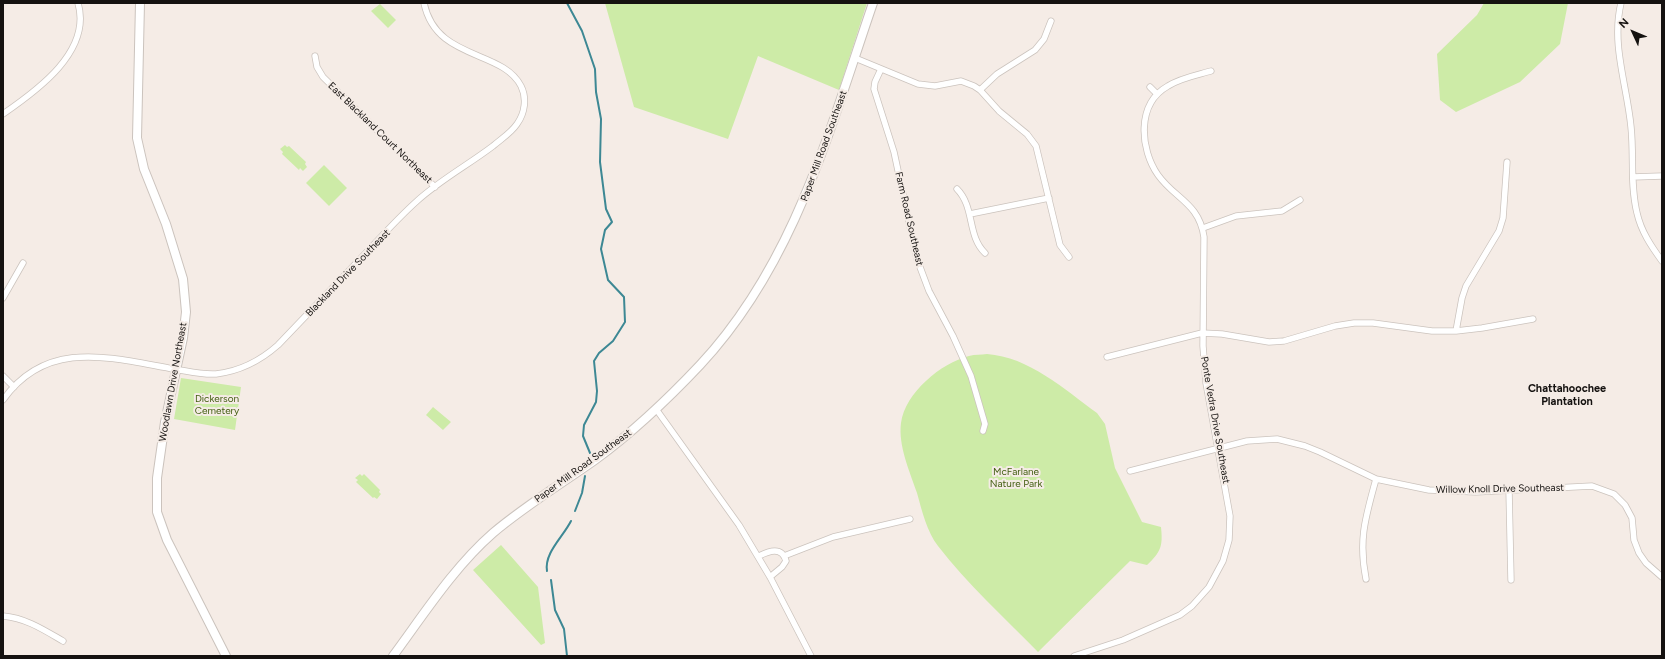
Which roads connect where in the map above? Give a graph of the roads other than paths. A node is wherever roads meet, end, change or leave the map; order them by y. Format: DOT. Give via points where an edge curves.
graph roads {
  1 [pos="78,3"];
  2 [pos="140,3"];
  3 [pos="424,3"];
  4 [pos="873,3"];
  5 [pos="1621,3"];
  6 [pos="1051,21"];
  7 [pos="316,56"];
  8 [pos="855,58"];
  9 [pos="881,69"];
  10 [pos="1211,71"];
  11 [pos="1150,87"];
  12 [pos="980,90"];
  13 [pos="1157,94"];
  14 [pos="3,114"];
  15 [pos="1507,162"];
  16 [pos="1662,176"];
  17 [pos="1633,177"];
  18 [pos="436,187"];
  19 [pos="957,189"];
  20 [pos="1049,198"];
  21 [pos="1300,200"];
  22 [pos="970,214"];
  23 [pos="1203,228"];
  24 [pos="985,253"];
  25 [pos="1069,257"];
  26 [pos="1662,261"];
  27 [pos="22,263"];
  28 [pos="3,298"];
  29 [pos="1533,319"];
  30 [pos="1456,331"];
  31 [pos="1202,333"];
  32 [pos="1107,357"];
  33 [pos="177,369"];
  34 [pos="3,376"];
  35 [pos="14,387"];
  36 [pos="3,400"];
  37 [pos="656,409"];
  38 [pos="983,431"];
  39 [pos="1219,449"];
  40 [pos="1130,471"];
  41 [pos="1376,479"];
  42 [pos="1508,490"];
  43 [pos="910,519"];
  44 [pos="759,556"];
  45 [pos="784,556"];
  46 [pos="770,577"];
  47 [pos="1662,577"];
  48 [pos="1366,579"];
  49 [pos="1511,580"];
  50 [pos="3,616"];
  51 [pos="63,641"];
  52 [pos="226,656"];
  53 [pos="393,656"];
  54 [pos="811,656"];
  55 [pos="1074,656"];
  1 -- 14 [label="street" via="80,31 70,54 27,97"];
  2 -- 33 [label="street, Woodlawn Drive Northeast" via="137,138 144,169 166,224 183,278 186,312"];
  3 -- 18 [label="street, Blackland Drive Southeast" via="428,16 442,36 452,44 513,75 521,86 525,100 522,116 510,132"];
  4 -- 8 [label="street, Paper Mill Road Southeast"];
  5 -- 17 [label="street" via="1616,33 1631,125"];
  6 -- 12 [label="street" via="1041,44 997,74"];
  7 -- 18 [label="street, East Blackland Court Northeast" via="323,77"];
  8 -- 9 [label="street"];
  8 -- 37 [label="street, Paper Mill Road Southeast" via="824,152 805,199 764,278 745,309 717,345"];
  9 -- 12 [label="street" via="918,84 934,86 961,81"];
  9 -- 38 [label="street, Farm Road Southeast" via="874,89 894,152 917,259 929,291 971,376 985,424"];
  10 -- 13 [label="street, Ponte Vedra Drive Southeast" via="1177,81"];
  11 -- 13 [label="street"];
  12 -- 20 [label="street" via="999,111 1027,134 1036,146"];
  13 -- 23 [label="street, Ponte Vedra Drive Southeast" via="1147,109 1144,127 1150,158 1158,175 1190,205"];
  15 -- 30 [label="street" via="1503,218 1499,231 1466,286"];
  16 -- 17 [label="street"];
  17 -- 26 [label="street" via="1640,222 1647,239"];
  18 -- 33 [label="street, Blackland Drive Southeast" via="397,220 267,355 245,368 230,372 214,374"];
  19 -- 22 [label="street" via="965,198"];
  20 -- 22 [label="street"];
  20 -- 25 [label="street" via="1060,245"];
  21 -- 23 [label="street" via="1282,211 1236,216"];
  22 -- 24 [label="street" via="976,240"];
  23 -- 31 [label="street, Ponte Vedra Drive Southeast"];
  27 -- 28 [label="street"];
  29 -- 30 [label="street"];
  30 -- 31 [label="street" via="1354,323 1284,341 1268,342"];
  31 -- 32 [label="street"];
  31 -- 39 [label="street, Ponte Vedra Drive Southeast" via="1206,383"];
  33 -- 35 [label="street, Blackland Drive Southeast" via="112,358 79,356 46,364 34,370"];
  33 -- 52 [label="street, Woodlawn Drive Northeast" via="165,422 157,478 157,512 167,540"];
  34 -- 35 [label="street"];
  35 -- 36 [label="street, Blackland Drive Southeast"];
  37 -- 44 [label="street" via="724,501"];
  37 -- 53 [label="street, Paper Mill Road Southeast" via="607,451 519,513 486,540 448,582"];
  39 -- 40 [label="street, Willow Knoll Drive Southeast"];
  39 -- 41 [label="street, Willow Knoll Drive Southeast" via="1264,439 1290,442 1320,452"];
  39 -- 55 [label="street, Ponte Vedra Drive Southeast" via="1230,516 1223,561 1209,587 1180,615 1123,640"];
  41 -- 42 [label="street, Willow Knoll Drive Southeast" via="1429,490"];
  41 -- 48 [label="street" via="1362,539"];
  42 -- 47 [label="street, Willow Knoll Drive Southeast" via="1592,486 1608,490 1620,499 1629,512 1636,546 1642,558"];
  42 -- 49 [label="street"];
  43 -- 45 [label="street" via="838,536"];
  44 -- 45 [label="street" via="773,550"];
  44 -- 46 [label="street"];
  45 -- 46 [label="street" via="786,561 782,567"];
  46 -- 54 [label="street"];
  50 -- 51 [label="street" via="36,625"];
}
